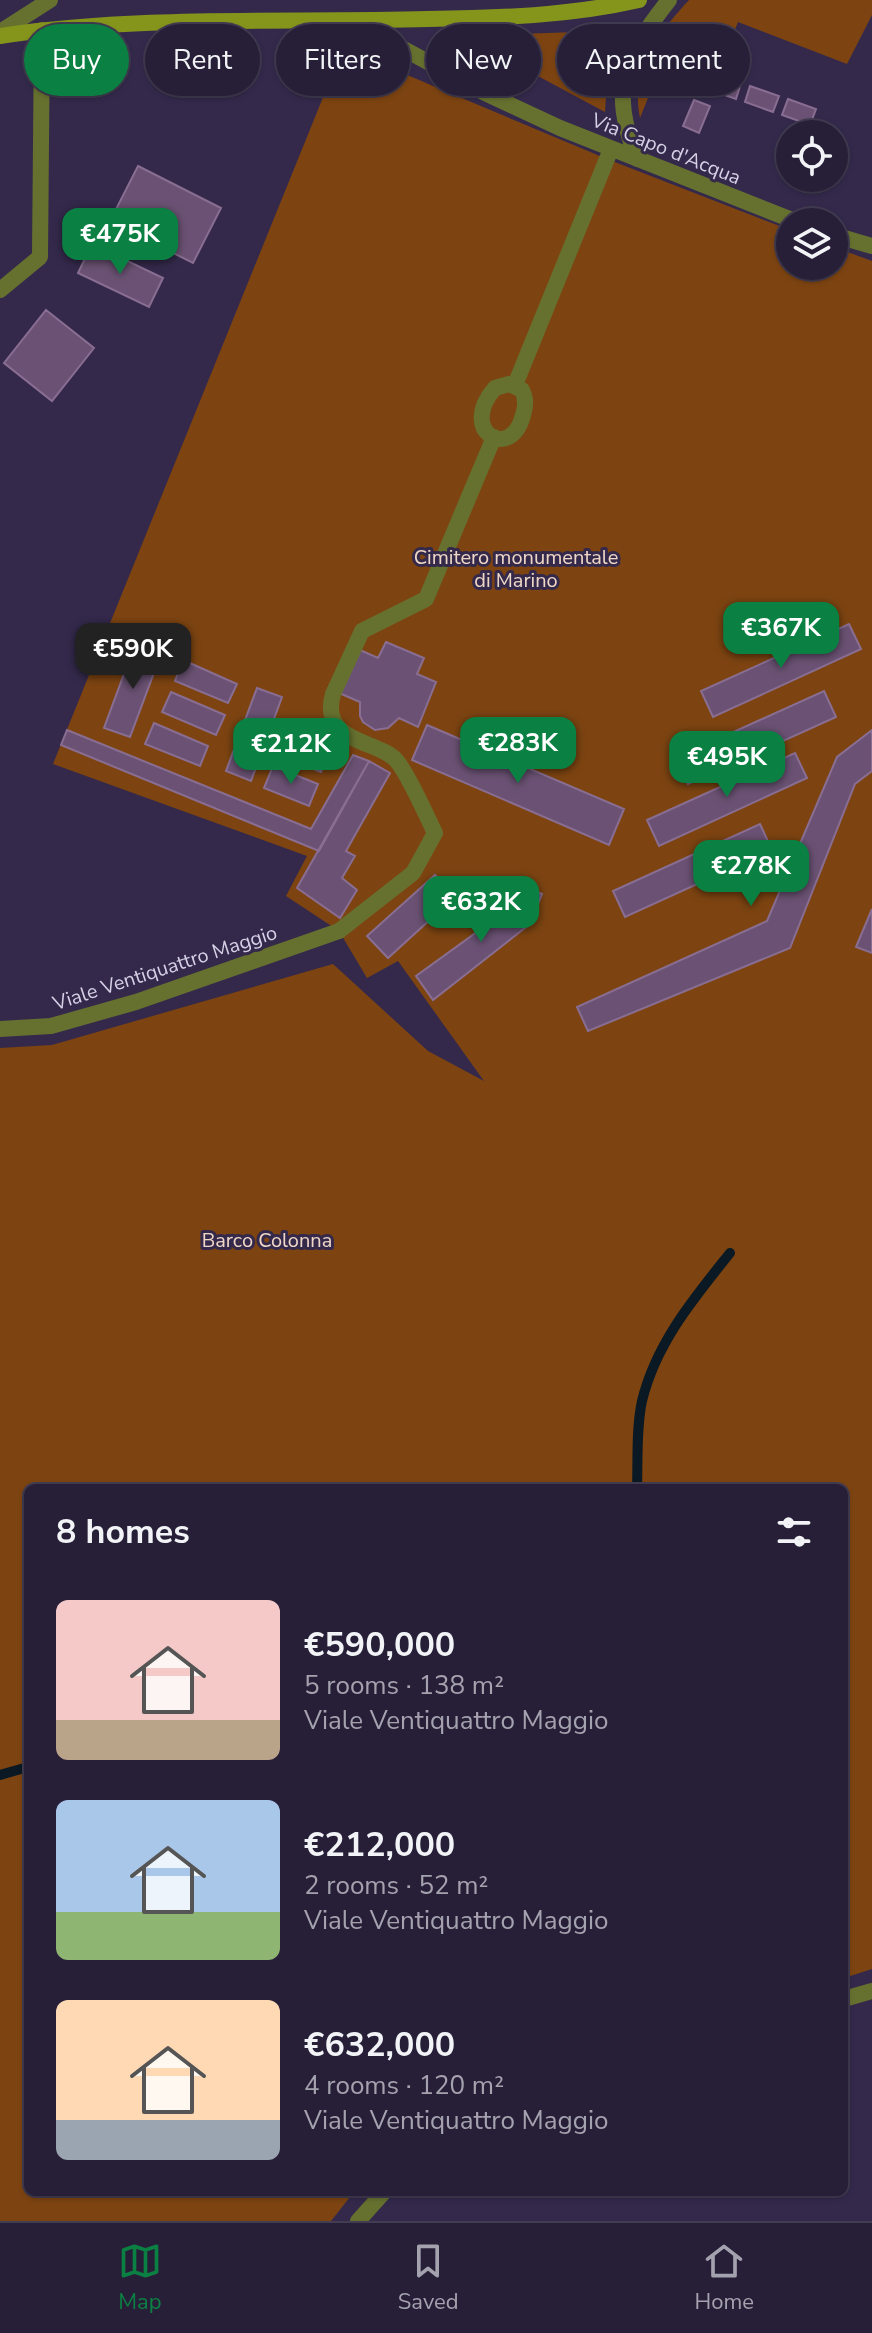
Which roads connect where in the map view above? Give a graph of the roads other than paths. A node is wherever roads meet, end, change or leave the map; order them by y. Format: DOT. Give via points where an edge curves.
graph roads {
  1 [pos="50,0"];
  2 [pos="639,0"];
  3 [pos="669,0"];
  4 [pos="352,21"];
  5 [pos="129,25"];
  6 [pos="24,32"];
  7 [pos="0,34"];
  8 [pos="41,96"];
  9 [pos="611,149"];
  10 [pos="637,159"];
  11 [pos="776,214"];
  12 [pos="848,239"];
  13 [pos="872,246"];
  14 [pos="0,290"];
  15 [pos="515,385"];
  16 [pos="494,437"];
  17 [pos="0,1029"];
  18 [pos="872,1991"];
  19 [pos="848,1998"];
  20 [pos="380,2196"];
  21 [pos="358,2221"];
  1 -- 7 [label="street"];
  2 -- 4 [label="main road" via="543,16"];
  3 -- 10 [label="street" via="638,41 626,72 623,112"];
  4 -- 5 [label="main road"];
  4 -- 9 [label="street, Via Capo d'Acqua" via="485,93"];
  6 -- 7 [label="main road"];
  8 -- 14 [label="street" via="40,257"];
  9 -- 10 [label="street, Via Capo d'Acqua"];
  9 -- 15 [label="street"];
  10 -- 11 [label="street, Via Capo d'Acqua"];
  12 -- 13 [label="street"];
  15 -- 16 [label="street" via="525,396 520,426 509,438"];
  15 -- 16 [label="street" via="495,388 483,406 482,428"];
  16 -- 17 [label="street, Viale Ventiquattro Maggio" via="426,599 362,631 330,704 348,737 395,758 435,833 413,873 339,931 136,1002 51,1026"];
  18 -- 19 [label="street"];
  20 -- 21 [label="street"];
}
